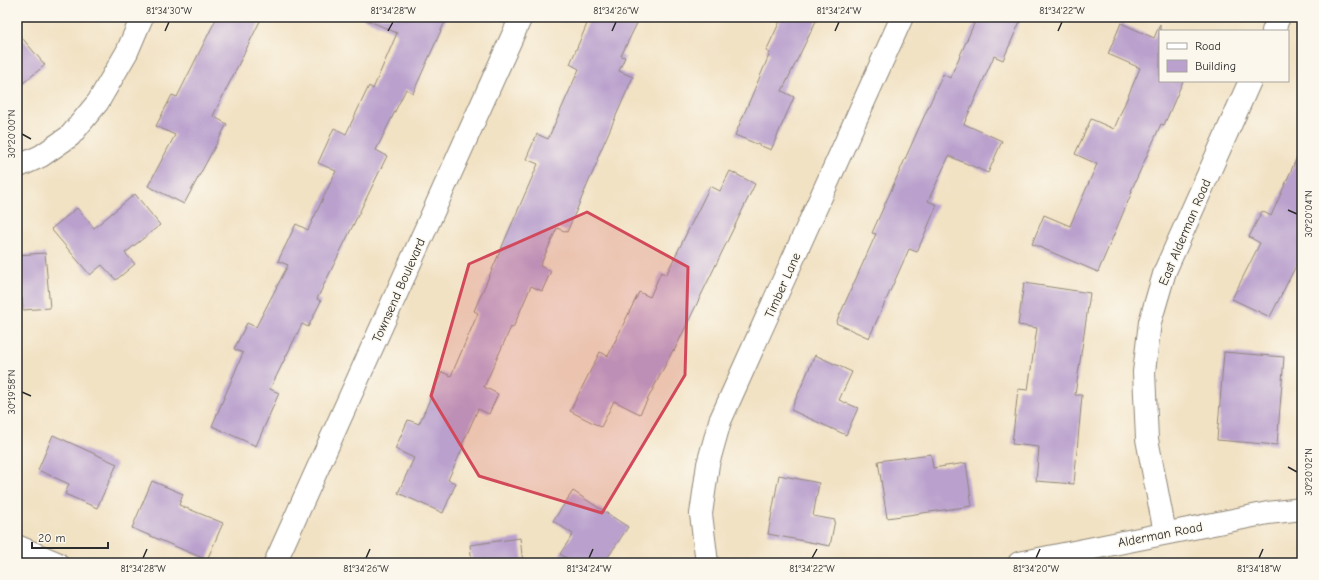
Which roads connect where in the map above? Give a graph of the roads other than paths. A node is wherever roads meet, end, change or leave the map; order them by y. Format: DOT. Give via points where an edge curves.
graph roads {
  1 [pos="142,17"];
  2 [pos="521,17"];
  3 [pos="902,17"];
  4 [pos="1279,17"];
  5 [pos="1273,30"];
  6 [pos="1250,82"];
  7 [pos="17,167"];
  8 [pos="1302,509"];
  9 [pos="1165,533"];
  10 [pos="17,546"];
  11 [pos="57,563"];
  12 [pos="275,563"];
  13 [pos="707,563"];
  14 [pos="1019,563"];
  1 -- 7 [label="street" via="127,52 98,102 70,136 41,156"];
  2 -- 12 [label="street, Townsend Boulevard"];
  3 -- 13 [label="street, Timber Lane" via="720,421 708,464 701,514"];
  4 -- 5 [label="street"];
  6 -- 9 [label="street, East Alderman Road" via="1165,271 1150,322 1144,372 1147,439"];
  8 -- 9 [label="street, Alderman Road"];
  9 -- 14 [label="street, Alderman Road"];
  10 -- 11 [label="street"];
}
